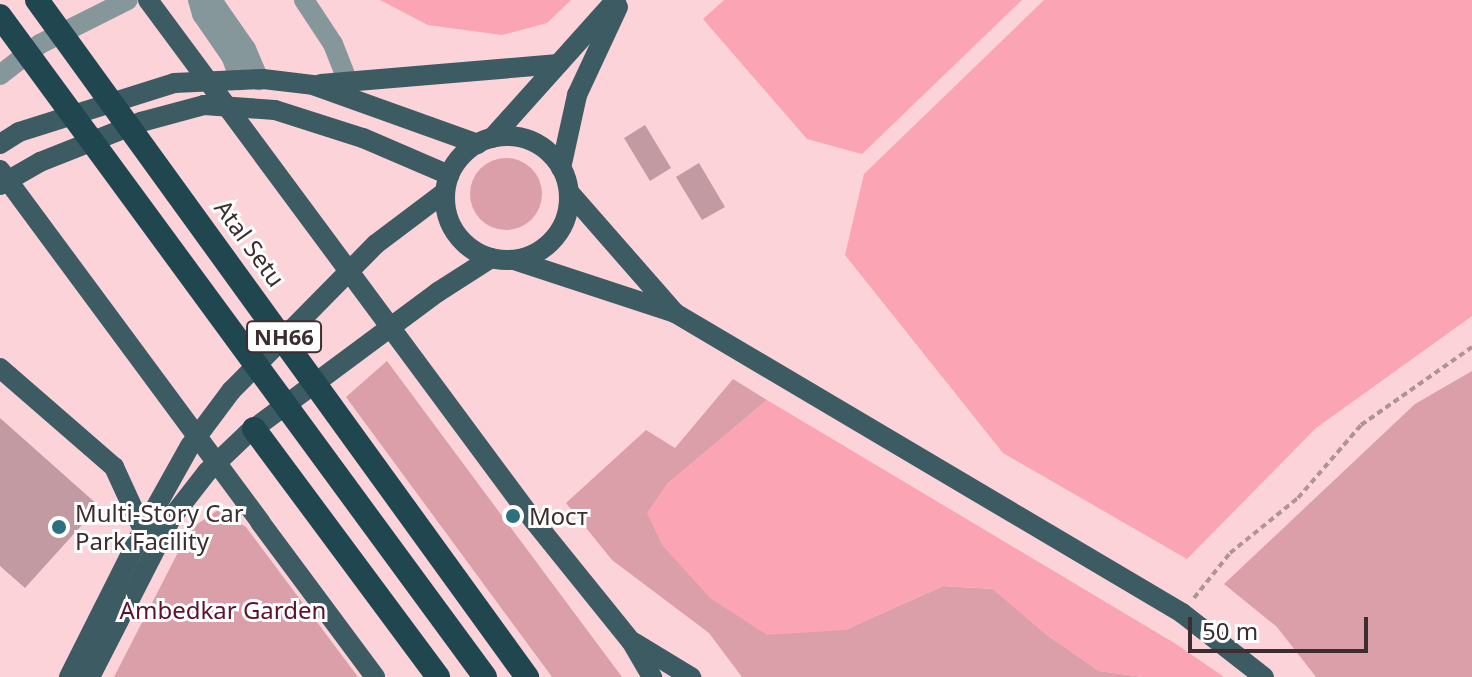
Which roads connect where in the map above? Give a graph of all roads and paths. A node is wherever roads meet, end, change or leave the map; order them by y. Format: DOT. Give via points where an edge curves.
graph roads {
  1 [pos="37,0"];
  2 [pos="128,0"];
  3 [pos="148,0"];
  4 [pos="198,0"];
  5 [pos="208,0"];
  6 [pos="304,0"];
  7 [pos="619,0"];
  8 [pos="0,16"];
  9 [pos="558,64"];
  10 [pos="0,75"];
  11 [pos="250,80"];
  12 [pos="348,82"];
  13 [pos="313,85"];
  14 [pos="485,141"];
  15 [pos="0,144"];
  16 [pos="561,168"];
  17 [pos="0,170"];
  18 [pos="447,183"];
  19 [pos="0,185"];
  20 [pos="569,192"];
  21 [pos="491,258"];
  22 [pos="514,260"];
  23 [pos="675,313"];
  24 [pos="1472,347"];
  25 [pos="0,368"];
  26 [pos="209,421"];
  27 [pos="254,429"];
  28 [pos="233,446"];
  29 [pos="143,530"];
  30 [pos="1182,613"];
  31 [pos="631,641"];
  32 [pos="69,677"];
  33 [pos="90,677"];
  34 [pos="375,677"];
  35 [pos="438,677"];
  36 [pos="485,677"];
  37 [pos="527,677"];
  38 [pos="652,677"];
  39 [pos="691,677"];
  40 [pos="1264,677"];
  1 -- 37 [label="highway, Atal Setu / NH66, bridge"];
  2 -- 10 [label="lane" via="40,44"];
  3 -- 31 [label="main road, bridge" via="534,521"];
  4 -- 11 [label="lane" via="202,14"];
  5 -- 11 [label="lane" via="246,49"];
  6 -- 12 [label="lane" via="333,44"];
  7 -- 9 [label="main road"];
  7 -- 16 [label="main road" via="577,95"];
  8 -- 36 [label="highway, NH66, bridge"];
  9 -- 12 [label="main road"];
  9 -- 14 [label="main road"];
  11 -- 13 [label="main road"];
  11 -- 15 [label="main road" via="174,83 19,132"];
  12 -- 13 [label="main road"];
  13 -- 14 [label="main road"];
  14 -- 16 [label="main road" via="508,136 539,145"];
  14 -- 18 [label="main road" via="466,152"];
  16 -- 20 [label="main road"];
  17 -- 34 [label="main road, bridge"];
  18 -- 19 [label="main road" via="363,138 275,110 204,105 141,122 40,162"];
  18 -- 21 [label="main road" via="451,226 475,252"];
  18 -- 26 [label="main road" via="376,244 231,391"];
  20 -- 22 [label="main road" via="569,208 555,237"];
  20 -- 23 [label="main road"];
  21 -- 22 [label="main road"];
  21 -- 27 [label="main road"];
  22 -- 23 [label="main road"];
  23 -- 30 [label="main road"];
  24 -- 30 [label="path" via="1361,425 1298,498 1230,553"];
  25 -- 29 [label="main road" via="114,467"];
  26 -- 28 [label="main road" via="217,421"];
  26 -- 29 [label="main road"];
  27 -- 28 [label="main road"];
  27 -- 35 [label="highway"];
  28 -- 33 [label="main road" via="172,517"];
  29 -- 32 [label="main road"];
  30 -- 40 [label="main road"];
  31 -- 38 [label="main road"];
  31 -- 39 [label="main road"];
}
